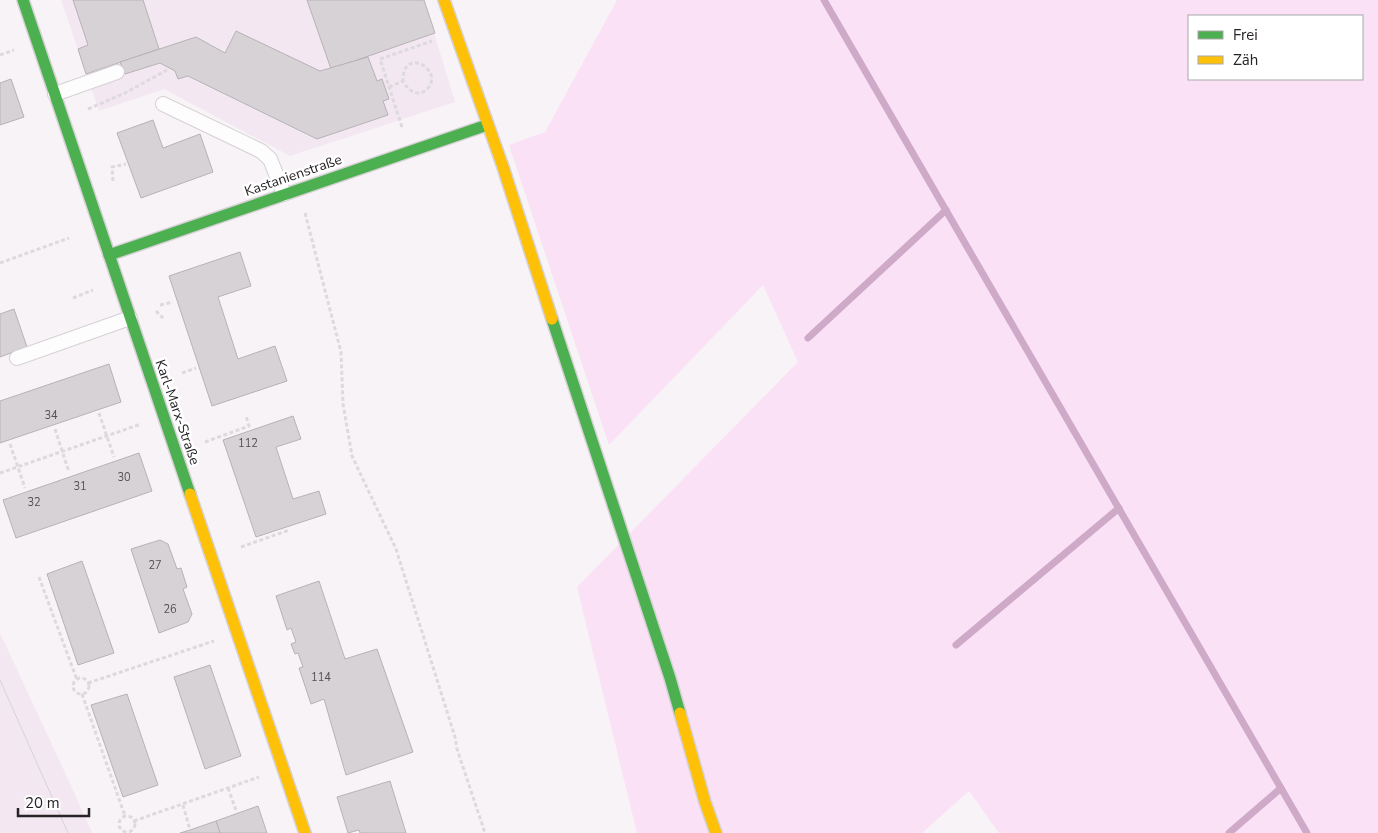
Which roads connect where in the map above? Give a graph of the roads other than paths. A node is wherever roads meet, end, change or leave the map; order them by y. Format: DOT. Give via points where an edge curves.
graph roads {
  1 [pos="23,0"];
  2 [pos="444,0"];
  3 [pos="117,72"];
  4 [pos="55,94"];
  5 [pos="163,104"];
  6 [pos="487,125"];
  7 [pos="284,194"];
  8 [pos="109,255"];
  9 [pos="130,318"];
  10 [pos="17,358"];
  11 [pos="306,833"];
  12 [pos="716,833"];
  1 -- 4 [label="street, Karl-Marx-Straße"];
  2 -- 6 [label="street"];
  3 -- 4 [label="lane"];
  4 -- 8 [label="street, Karl-Marx-Straße"];
  5 -- 7 [label="lane" via="261,151 270,159"];
  6 -- 7 [label="street, Kastanienstraße"];
  6 -- 12 [label="street" via="504,167 670,678"];
  7 -- 8 [label="street, Kastanienstraße"];
  8 -- 9 [label="street, Karl-Marx-Straße"];
  9 -- 10 [label="lane"];
  9 -- 11 [label="street, Karl-Marx-Straße"];
}
